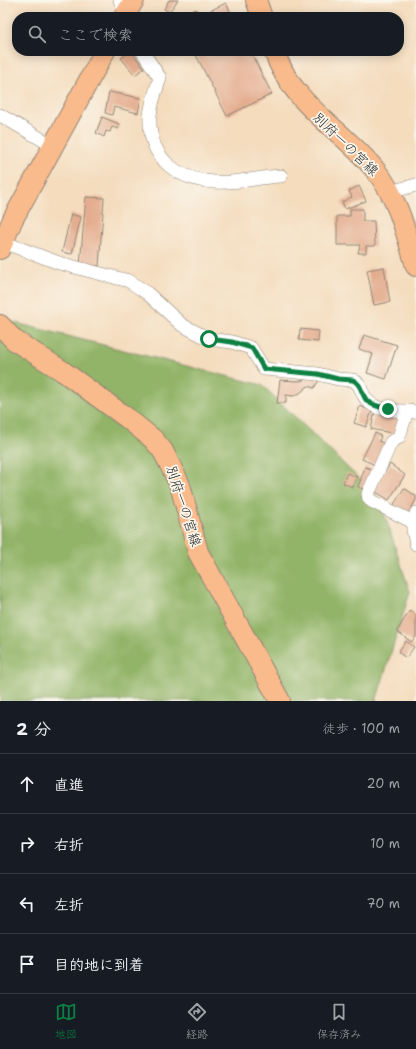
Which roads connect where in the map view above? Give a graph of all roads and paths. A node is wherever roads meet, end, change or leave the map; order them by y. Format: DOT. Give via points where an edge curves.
graph roads {
  1 [pos="256,0"];
  2 [pos="260,12"];
  3 [pos="102,56"];
  4 [pos="145,56"];
  5 [pos="276,56"];
  6 [pos="0,115"];
  7 [pos="53,146"];
  8 [pos="281,176"];
  9 [pos="416,184"];
  10 [pos="390,192"];
  11 [pos="1,246"];
  12 [pos="416,266"];
  13 [pos="0,325"];
  14 [pos="411,412"];
  15 [pos="415,517"];
  16 [pos="416,544"];
  17 [pos="280,701"];
  1 -- 2 [label="main road"];
  3 -- 7 [label="main road"];
  4 -- 8 [label="street" via="160,78 152,105 150,125 153,144 166,164 183,174 214,182"];
  5 -- 10 [label="main road, 別府一の宮線" via="284,76 306,105 375,170"];
  6 -- 7 [label="street"];
  7 -- 11 [label="main road"];
  9 -- 10 [label="street"];
  10 -- 12 [label="main road, 別府一の宮線"];
  11 -- 14 [label="street" via="129,282 146,293 182,325 209,339 252,348 264,369 353,380 357,382 370,403 388,409"];
  13 -- 17 [label="main road, 別府一の宮線" via="14,340 64,372 127,418 163,451 180,485 198,552"];
  14 -- 15 [label="street" via="399,437 391,442 368,494 373,502"];
  15 -- 16 [label="street"];
}
